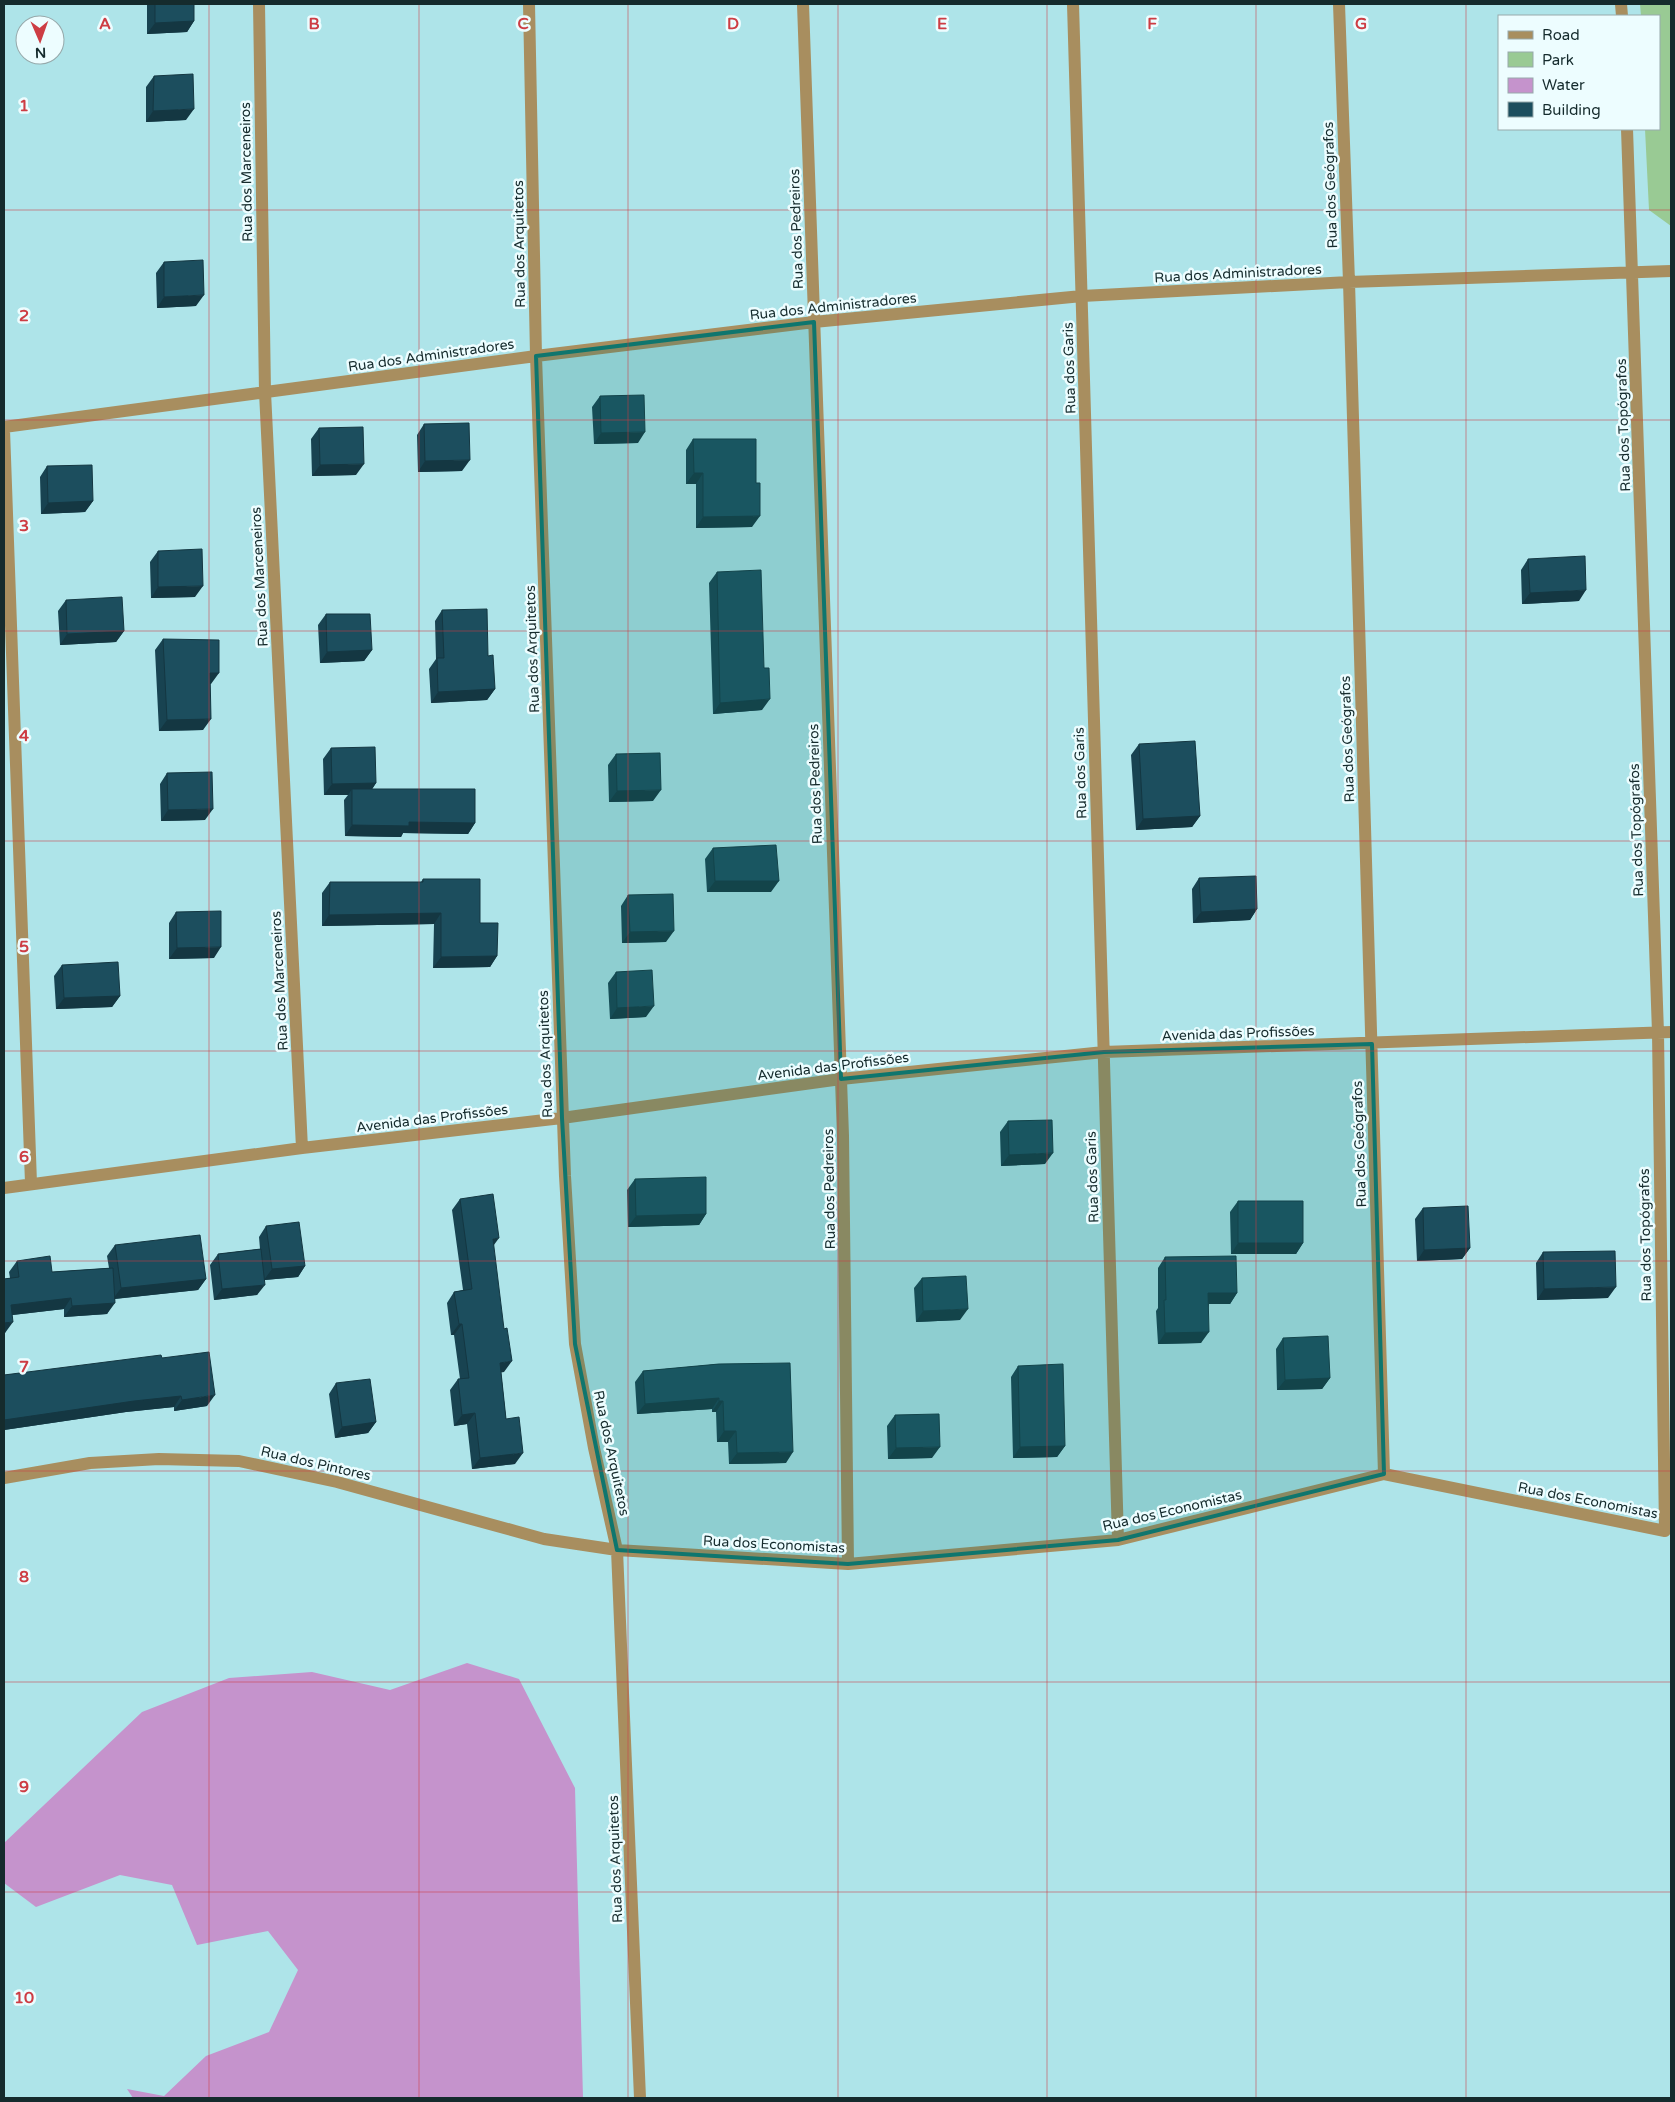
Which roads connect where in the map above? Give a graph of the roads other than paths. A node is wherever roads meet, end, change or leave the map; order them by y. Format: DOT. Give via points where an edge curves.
graph roads {
  1 [pos="259,4"];
  2 [pos="529,4"];
  3 [pos="803,4"];
  4 [pos="1073,4"];
  5 [pos="1339,4"];
  6 [pos="1627,130"];
  7 [pos="1671,271"];
  8 [pos="1633,272"];
  9 [pos="1349,282"];
  10 [pos="1082,296"];
  11 [pos="814,322"];
  12 [pos="536,356"];
  13 [pos="265,392"];
  14 [pos="4,429"];
  15 [pos="1671,1032"];
  16 [pos="1658,1033"];
  17 [pos="1372,1044"];
  18 [pos="1104,1052"];
  19 [pos="841,1079"];
  20 [pos="562,1118"];
  21 [pos="302,1148"];
  22 [pos="31,1183"];
  23 [pos="4,1188"];
  24 [pos="1384,1474"];
  25 [pos="4,1478"];
  26 [pos="1665,1531"];
  27 [pos="1118,1540"];
  28 [pos="617,1550"];
  29 [pos="848,1564"];
  30 [pos="640,2098"];
  1 -- 13 [label="street, Rua dos Marceneiros"];
  2 -- 12 [label="street, Rua dos Arquitetos"];
  3 -- 11 [label="street, Rua dos Pedreiros"];
  4 -- 10 [label="street, Rua dos Garis"];
  5 -- 9 [label="street, Rua dos Geógrafos"];
  6 -- 8 [label="street, Rua dos Topógrafos"];
  7 -- 8 [label="street, Rua dos Administradores"];
  8 -- 9 [label="street, Rua dos Administradores"];
  8 -- 16 [label="street, Rua dos Topógrafos"];
  9 -- 10 [label="street, Rua dos Administradores"];
  9 -- 17 [label="street, Rua dos Geógrafos"];
  10 -- 11 [label="street, Rua dos Administradores"];
  10 -- 18 [label="street, Rua dos Garis"];
  11 -- 12 [label="street, Rua dos Administradores"];
  11 -- 19 [label="street, Rua dos Pedreiros"];
  12 -- 13 [label="street, Rua dos Administradores"];
  12 -- 20 [label="street, Rua dos Arquitetos"];
  13 -- 14 [label="street, Rua dos Administradores"];
  13 -- 21 [label="street, Rua dos Marceneiros"];
  14 -- 22 [label="street"];
  15 -- 16 [label="street, Avenida das Profissões"];
  16 -- 17 [label="street, Avenida das Profissões"];
  16 -- 26 [label="street, Rua dos Topógrafos"];
  17 -- 18 [label="street, Avenida das Profissões"];
  17 -- 24 [label="street, Rua dos Geógrafos"];
  18 -- 19 [label="street, Avenida das Profissões"];
  18 -- 27 [label="street, Rua dos Garis"];
  19 -- 20 [label="street, Avenida das Profissões"];
  19 -- 29 [label="street, Rua dos Pedreiros"];
  20 -- 21 [label="street, Avenida das Profissões"];
  20 -- 28 [label="street, Rua dos Arquitetos" via="575,1344"];
  21 -- 22 [label="street, Avenida das Profissões"];
  22 -- 23 [label="street, Avenida das Profissões"];
  24 -- 26 [label="street, Rua dos Economistas"];
  24 -- 27 [label="street, Rua dos Economistas"];
  25 -- 28 [label="street, Rua dos Pintores" via="90,1463 159,1459 239,1461 337,1482 544,1539"];
  27 -- 29 [label="street, Rua dos Economistas"];
  28 -- 29 [label="street, Rua dos Economistas"];
  28 -- 30 [label="street, Rua dos Arquitetos"];
}
